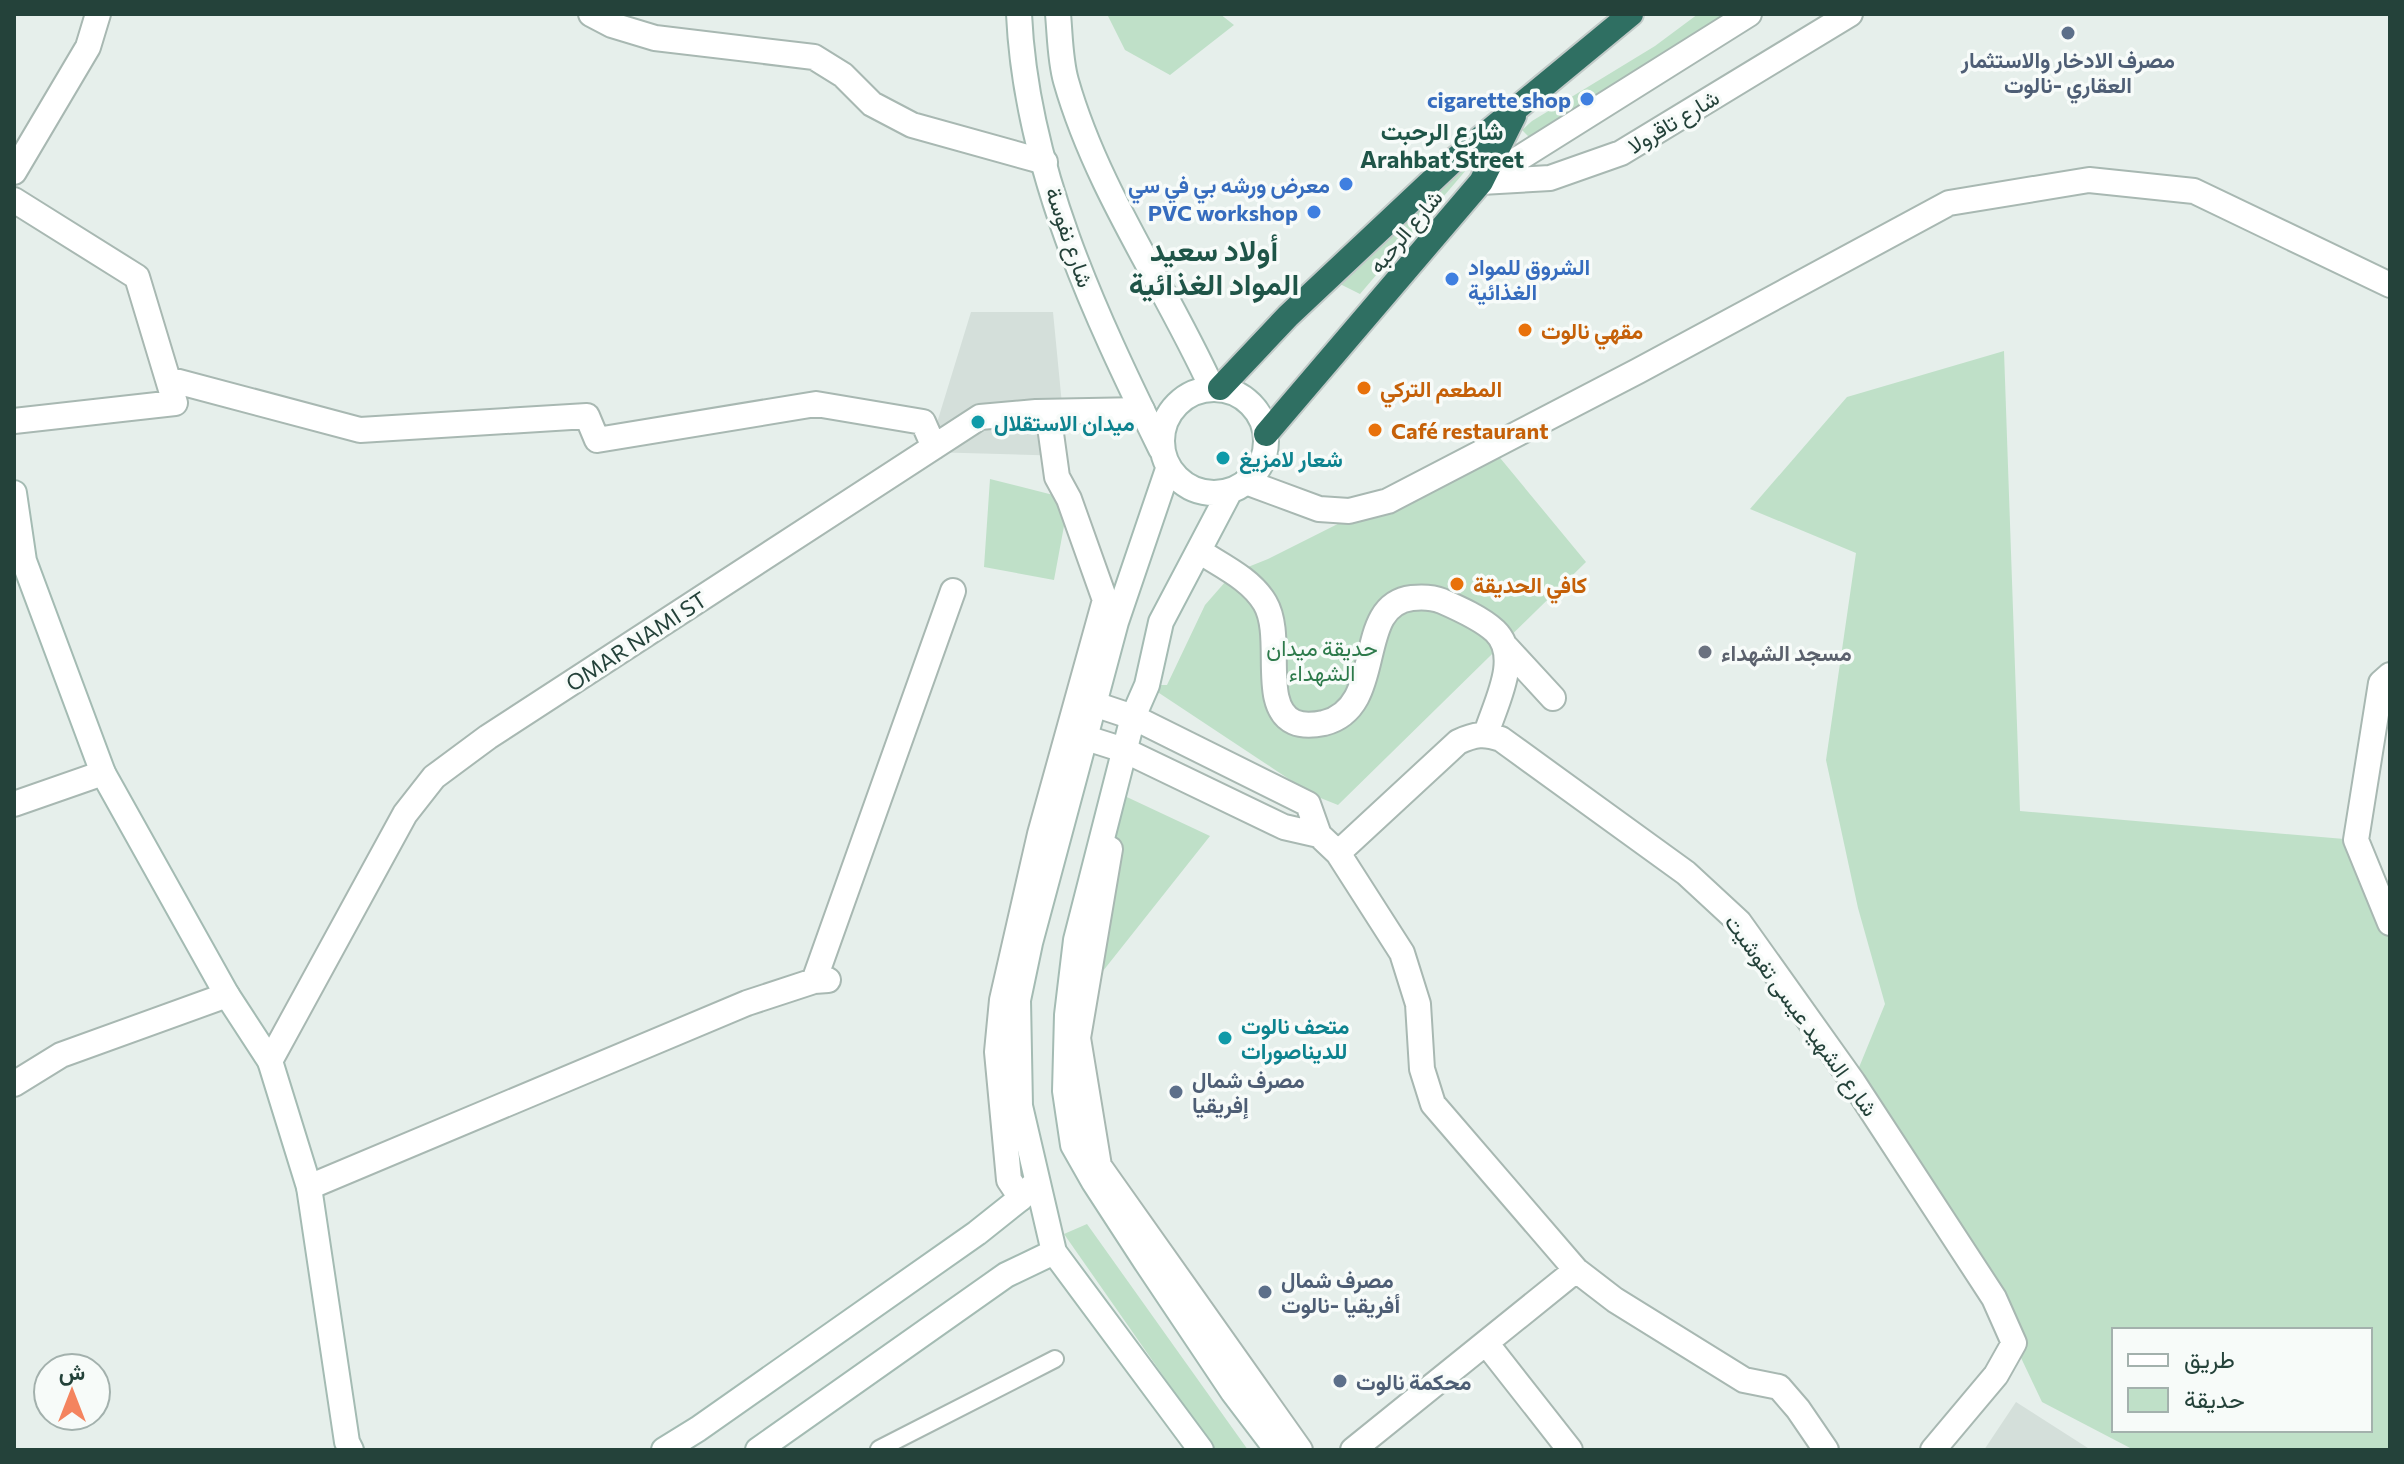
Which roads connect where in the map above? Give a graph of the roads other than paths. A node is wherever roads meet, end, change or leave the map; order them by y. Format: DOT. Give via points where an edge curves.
graph roads {
  1 [pos="98,14"];
  2 [pos="591,14"];
  3 [pos="1019,14"];
  4 [pos="1058,14"];
  5 [pos="1631,14"];
  6 [pos="1749,14"];
  7 [pos="1850,14"];
  8 [pos="1518,107"];
  9 [pos="1045,162"];
  10 [pos="14,172"];
  11 [pos="1481,182"];
  12 [pos="14,200"];
  13 [pos="2390,285"];
  14 [pos="168,379"];
  15 [pos="1216,388"];
  16 [pos="1142,410"];
  17 [pos="1048,412"];
  18 [pos="14,421"];
  19 [pos="1266,434"];
  20 [pos="934,447"];
  21 [pos="1165,459"];
  22 [pos="1238,487"];
  23 [pos="14,493"];
  24 [pos="1199,551"];
  25 [pos="953,591"];
  26 [pos="1506,647"];
  27 [pos="2390,675"];
  28 [pos="1553,698"];
  29 [pos="1094,704"];
  30 [pos="1138,720"];
  31 [pos="1486,734"];
  32 [pos="1083,737"];
  33 [pos="1130,752"];
  34 [pos="103,773"];
  35 [pos="14,804"];
  36 [pos="1319,835"];
  37 [pos="1338,853"];
  38 [pos="2390,923"];
  39 [pos="227,995"];
  40 [pos="270,1061"];
  41 [pos="14,1084"];
  42 [pos="309,1187"];
  43 [pos="1029,1190"];
  44 [pos="1054,1252"];
  45 [pos="1576,1270"];
  46 [pos="1486,1343"];
  47 [pos="1055,1359"];
  48 [pos="347,1447"];
  49 [pos="664,1450"];
  50 [pos="758,1450"];
  51 [pos="878,1450"];
  52 [pos="1201,1450"];
  53 [pos="1277,1450"];
  54 [pos="1300,1450"];
  55 [pos="1353,1450"];
  56 [pos="1570,1450"];
  57 [pos="1826,1450"];
  58 [pos="1933,1450"];
  1 -- 10 [label="street" via="88,47"];
  2 -- 9 [label="street" via="655,38 814,57 843,75 872,104 912,125"];
  3 -- 9 [label="street, شارع نفوسة" via="1030,114"];
  4 -- 15 [label="street" via="1065,77 1082,129 1125,223"];
  5 -- 8 [label="highway"];
  6 -- 11 [label="street"];
  7 -- 11 [label="street, شارع تاقرولا" via="1621,153 1550,178"];
  8 -- 11 [label="highway, شارع الرحبه"];
  8 -- 15 [label="highway, شارع الرحبه" via="1454,160"];
  9 -- 16 [label="street, شارع نفوسة" via="1073,257"];
  11 -- 19 [label="highway, شارع الرحبه"];
  12 -- 14 [label="street" via="137,277"];
  13 -- 22 [label="street" via="2194,191 2089,180 1949,203 1388,501 1349,511 1319,509"];
  14 -- 18 [label="street" via="175,403"];
  14 -- 20 [label="street" via="360,430 587,416 597,440 816,404 923,422"];
  15 -- 19 [label="street" via="1242,396 1258,412"];
  15 -- 21 [label="street" via="1190,393 1173,407 1162,427"];
  16 -- 17 [label="street, OMAR NAMI ST"];
  16 -- 21 [label="street, شارع نفوسة"];
  17 -- 20 [label="street, OMAR NAMI ST" via="980,417"];
  17 -- 43 [label="street" via="1057,477 1105,600 1040,834 1002,1000 997,1052 1009,1180"];
  19 -- 22 [label="street" via="1266,452 1258,469"];
  20 -- 40 [label="street, OMAR NAMI ST" via="434,777 405,814"];
  21 -- 22 [label="street" via="1185,486 1207,493"];
  21 -- 29 [label="street"];
  22 -- 24 [label="street"];
  23 -- 34 [label="street" via="24,561"];
  24 -- 26 [label="street" via="1243,580 1267,607 1276,652 1274,695 1279,710 1292,721 1328,722 1346,710 1367,673 1378,622 1395,602 1418,597 1446,603 1490,627"];
  24 -- 30 [label="street" via="1161,622"];
  25 -- 42 [label="street" via="821,980 747,1003"];
  26 -- 28 [label="street"];
  26 -- 31 [label="street" via="1508,660"];
  27 -- 38 [label="street" via="2381,683 2356,840"];
  29 -- 30 [label="street"];
  29 -- 32 [label="street"];
  30 -- 33 [label="street"];
  30 -- 36 [label="street" via="1308,804"];
  31 -- 37 [label="street" via="1458,742"];
  31 -- 58 [label="street, شارع الشهيد عيسى تفوشيت" via="1509,744 1686,873 1739,922 1853,1082 1994,1298 2014,1343 1996,1375"];
  32 -- 33 [label="street"];
  32 -- 43 [label="street" via="1018,1000 1020,1106"];
  33 -- 36 [label="street" via="1284,827"];
  33 -- 53 [label="street" via="1074,955 1065,1091 1073,1145 1233,1392"];
  33 -- 54 [label="street" via="1078,1038 1099,1166"];
  34 -- 35 [label="street"];
  34 -- 39 [label="street"];
  36 -- 37 [label="street"];
  37 -- 45 [label="street" via="1402,953 1418,1004 1422,1069 1433,1104"];
  39 -- 40 [label="street"];
  39 -- 41 [label="street" via="61,1055"];
  40 -- 42 [label="street"];
  42 -- 48 [label="street"];
  43 -- 44 [label="street"];
  43 -- 49 [label="street" via="977,1233"];
  44 -- 50 [label="street" via="1006,1275"];
  44 -- 52 [label="street"];
  45 -- 46 [label="street"];
  45 -- 57 [label="street" via="1744,1380 1779,1387"];
  46 -- 55 [label="street"];
  46 -- 56 [label="street"];
  47 -- 51 [label="lane"];
}
